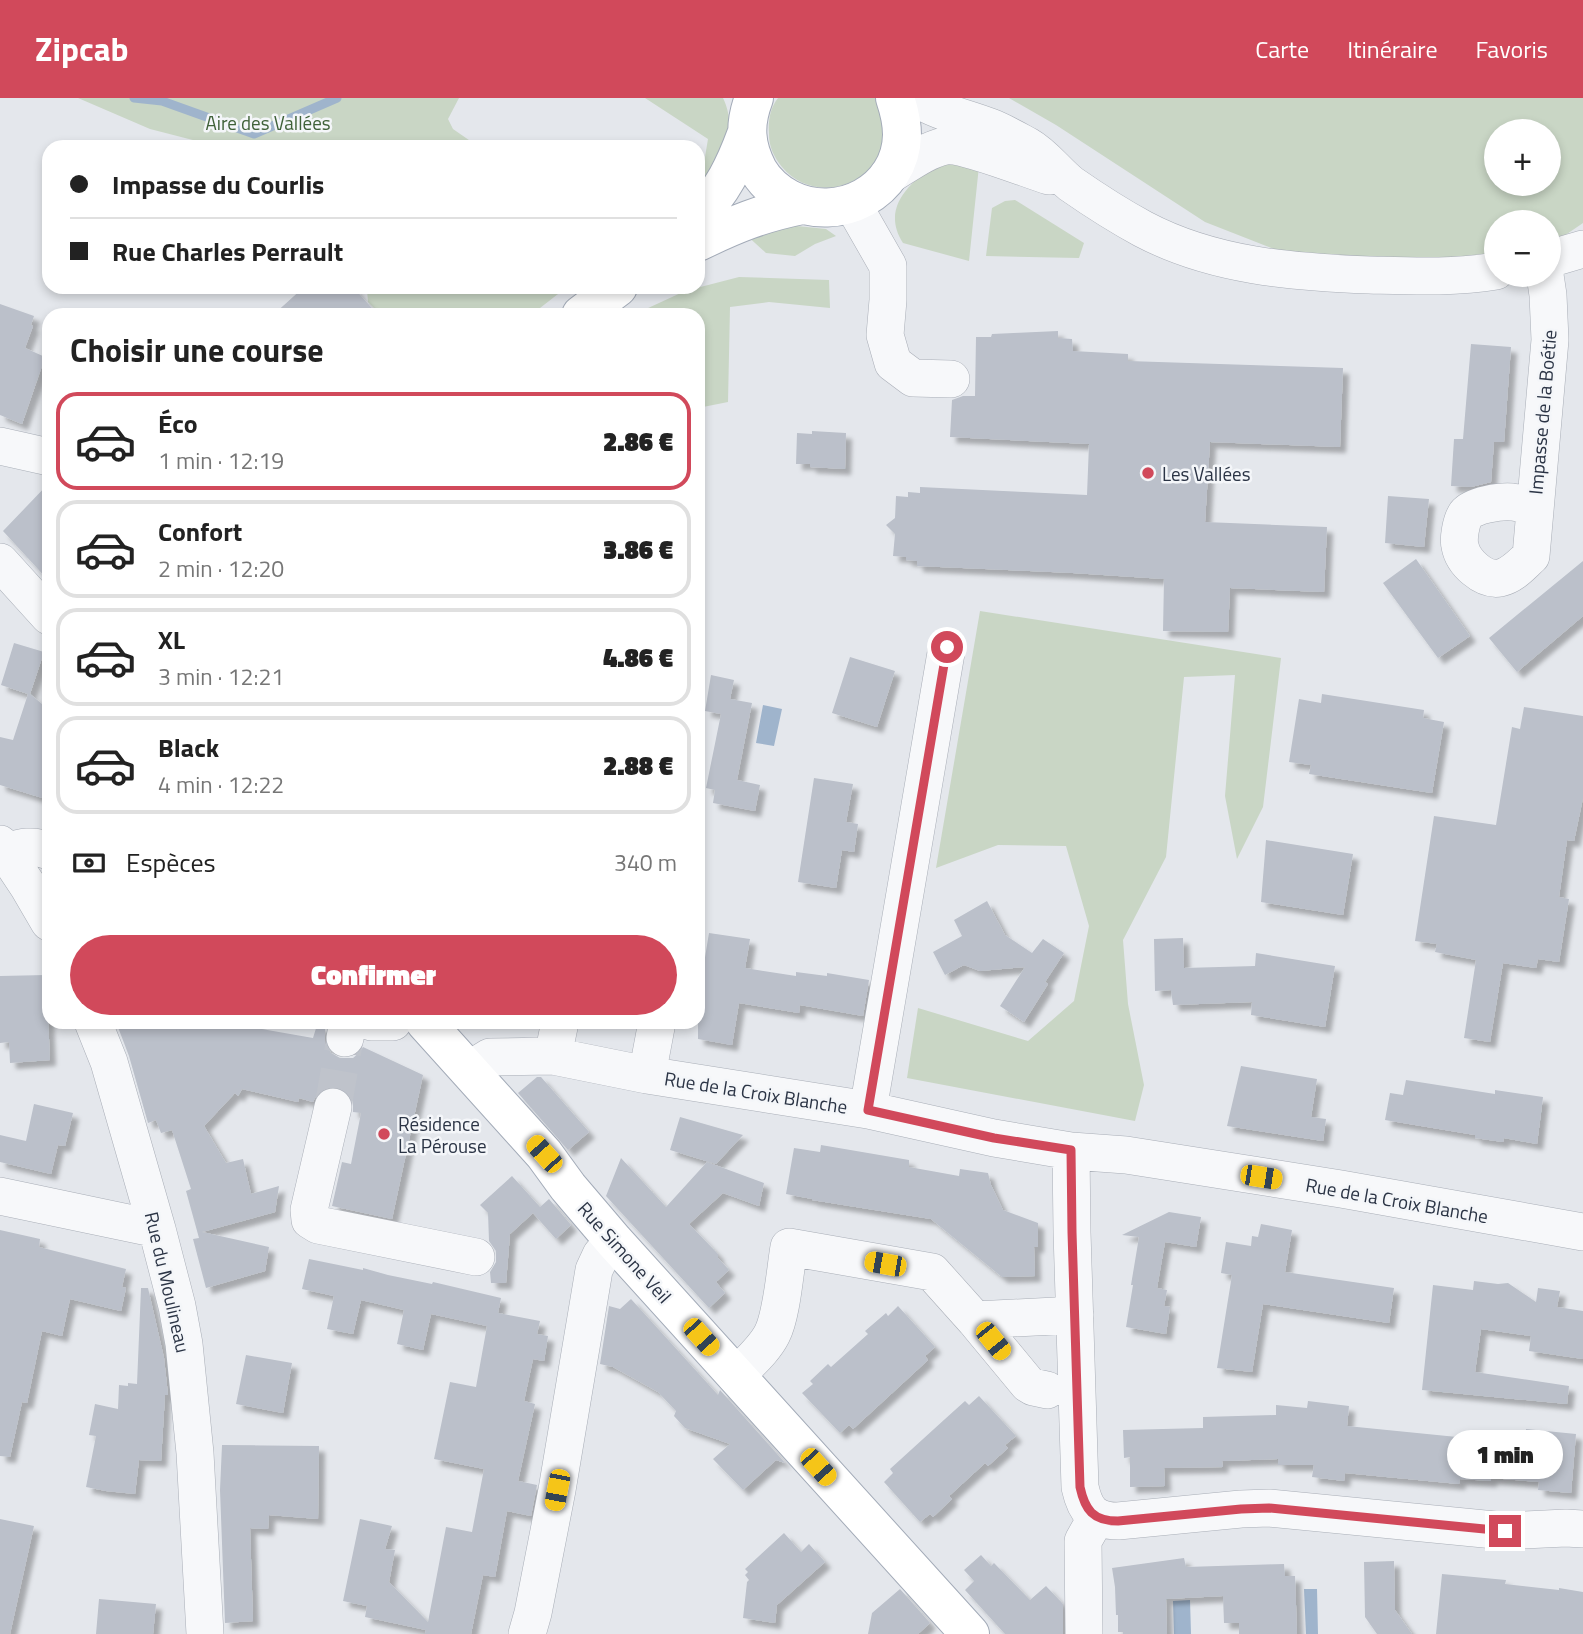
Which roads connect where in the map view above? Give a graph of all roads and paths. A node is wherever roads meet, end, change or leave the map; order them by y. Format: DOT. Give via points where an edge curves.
graph roads {
  1 [pos="754,98"];
  2 [pos="895,98"];
  3 [pos="916,98"];
  4 [pos="747,135"];
  5 [pos="888,176"];
  6 [pos="1070,183"];
  7 [pos="852,203"];
  8 [pos="802,205"];
  9 [pos="705,209"];
  10 [pos="705,239"];
  11 [pos="1583,249"];
  12 [pos="1561,255"];
  13 [pos="1484,272"];
  14 [pos="1547,287"];
  15 [pos="609,294"];
  16 [pos="590,308"];
  17 [pos="951,379"];
  18 [pos="0,446"];
  19 [pos="42,455"];
  20 [pos="1534,507"];
  21 [pos="0,562"];
  22 [pos="42,608"];
  23 [pos="947,647"];
  24 [pos="3,848"];
  25 [pos="42,848"];
  26 [pos="42,910"];
  27 [pos="96,1029"];
  28 [pos="431,1029"];
  29 [pos="656,1029"];
  30 [pos="557,1039"];
  31 [pos="469,1070"];
  32 [pos="648,1075"];
  33 [pos="333,1107"];
  34 [pos="868,1110"];
  35 [pos="1071,1150"];
  36 [pos="0,1196"];
  37 [pos="157,1229"];
  38 [pos="1583,1232"];
  39 [pos="614,1241"];
  40 [pos="476,1257"];
  41 [pos="1075,1315"];
  42 [pos="975,1320"];
  43 [pos="736,1376"];
  44 [pos="1047,1390"];
  45 [pos="1096,1518"];
  46 [pos="1583,1529"];
  47 [pos="205,1634"];
  48 [pos="527,1634"];
  49 [pos="970,1634"];
  50 [pos="1084,1634"];
  1 -- 4 [label="main road"];
  2 -- 5 [label="main road" via="902,137"];
  3 -- 6 [label="street" via="1032,148"];
  4 -- 8 [label="main road" via="763,179"];
  4 -- 9 [label="main road" via="722,187"];
  5 -- 6 [label="street" via="949,145"];
  5 -- 7 [label="main road"];
  6 -- 13 [label="street" via="1170,243 1217,258 1343,274"];
  7 -- 8 [label="main road" via="836,208"];
  7 -- 17 [label="street" via="888,266 885,335 893,363 913,378"];
  8 -- 10 [label="main road" via="754,216"];
  11 -- 12 [label="street"];
  14 -- 20 [label="street, Impasse de la Boétie" via="1550,340"];
  15 -- 16 [label="main road"];
  18 -- 19 [label="street"];
  21 -- 22 [label="street"];
  23 -- 34 [label="street"];
  24 -- 25 [label="street"];
  24 -- 26 [label="street"];
  27 -- 37 [label="street, Rue du Moulineau" via="110,1062"];
  28 -- 31 [label="main road, Rue Simone Veil"];
  29 -- 32 [label="street"];
  30 -- 31 [label="street, Rue de la Croix Blanche" via="490,1057"];
  30 -- 32 [label="street, Rue de la Croix Blanche"];
  31 -- 39 [label="main road, Rue Simone Veil"];
  32 -- 34 [label="street, Rue de la Croix Blanche"];
  33 -- 40 [label="street" via="310,1220"];
  34 -- 35 [label="street, Rue de la Croix Blanche"];
  35 -- 38 [label="street, Rue de la Croix Blanche" via="1341,1189"];
  35 -- 41 [label="street"];
  36 -- 37 [label="street"];
  37 -- 47 [label="street, Rue du Moulineau" via="187,1368"];
  39 -- 43 [label="main road, Rue Simone Veil"];
  39 -- 48 [label="street" via="594,1270"];
  41 -- 42 [label="street"];
  41 -- 45 [label="street" via="1080,1487"];
  42 -- 43 [label="street" via="932,1272 789,1247 773,1334"];
  42 -- 44 [label="street" via="1028,1384"];
  43 -- 49 [label="main road, Rue Simone Veil"];
  45 -- 46 [label="street" via="1118,1521 1269,1508 1505,1531"];
  45 -- 50 [label="street" via="1083,1541"];
}
